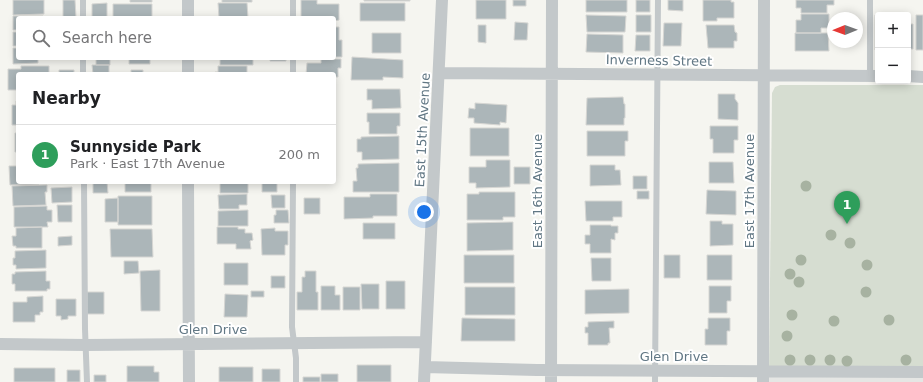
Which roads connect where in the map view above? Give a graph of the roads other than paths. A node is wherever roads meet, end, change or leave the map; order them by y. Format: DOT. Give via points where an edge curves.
graph roads {
  1 [pos="83,0"];
  2 [pos="188,0"];
  3 [pos="293,0"];
  4 [pos="442,0"];
  5 [pos="552,0"];
  6 [pos="658,0"];
  7 [pos="764,0"];
  8 [pos="870,0"];
  9 [pos="83,16"];
  10 [pos="188,16"];
  11 [pos="293,16"];
  12 [pos="83,60"];
  13 [pos="188,60"];
  14 [pos="293,60"];
  15 [pos="83,72"];
  16 [pos="188,72"];
  17 [pos="293,72"];
  18 [pos="439,73"];
  19 [pos="552,74"];
  20 [pos="657,74"];
  21 [pos="763,76"];
  22 [pos="874,76"];
  23 [pos="911,76"];
  24 [pos="923,77"];
  25 [pos="84,184"];
  26 [pos="188,184"];
  27 [pos="293,184"];
  28 [pos="426,342"];
  29 [pos="189,343"];
  30 [pos="294,343"];
  31 [pos="0,344"];
  32 [pos="86,344"];
  33 [pos="425,367"];
  34 [pos="551,370"];
  35 [pos="655,370"];
  36 [pos="923,372"];
  37 [pos="762,376"];
  38 [pos="87,382"];
  39 [pos="189,382"];
  40 [pos="296,382"];
  41 [pos="424,382"];
  42 [pos="551,382"];
  43 [pos="655,382"];
  1 -- 9 [label="lane"];
  2 -- 10 [label="street"];
  3 -- 11 [label="lane"];
  4 -- 18 [label="street, East 15th Avenue"];
  5 -- 19 [label="street, East 16th Avenue"];
  6 -- 20 [label="lane"];
  7 -- 21 [label="street, East 17th Avenue"];
  8 -- 22 [label="lane"];
  12 -- 15 [label="lane"];
  13 -- 16 [label="street"];
  14 -- 17 [label="lane"];
  18 -- 19 [label="street, Inverness Street"];
  18 -- 28 [label="street, East 15th Avenue"];
  19 -- 20 [label="street, Inverness Street"];
  19 -- 34 [label="street, East 16th Avenue"];
  20 -- 21 [label="street, Inverness Street"];
  20 -- 35 [label="lane"];
  21 -- 22 [label="street, Inverness Street"];
  21 -- 37 [label="street, East 17th Avenue"];
  23 -- 24 [label="street"];
  25 -- 32 [label="lane"];
  26 -- 29 [label="street"];
  27 -- 30 [label="lane"];
  28 -- 30 [label="street, Glen Drive"];
  28 -- 33 [label="street, East 15th Avenue"];
  29 -- 30 [label="street, Glen Drive"];
  29 -- 32 [label="street, Glen Drive"];
  29 -- 39 [label="street"];
  30 -- 40 [label="lane"];
  31 -- 32 [label="street, Glen Drive"];
  32 -- 38 [label="lane"];
  33 -- 34 [label="street, Glen Drive"];
  33 -- 41 [label="street, East 15th Avenue"];
  34 -- 35 [label="street, Glen Drive"];
  34 -- 42 [label="street, East 16th Avenue"];
  35 -- 37 [label="street, Glen Drive"];
  35 -- 43 [label="lane"];
  36 -- 37 [label="street, Glen Drive"];
}
